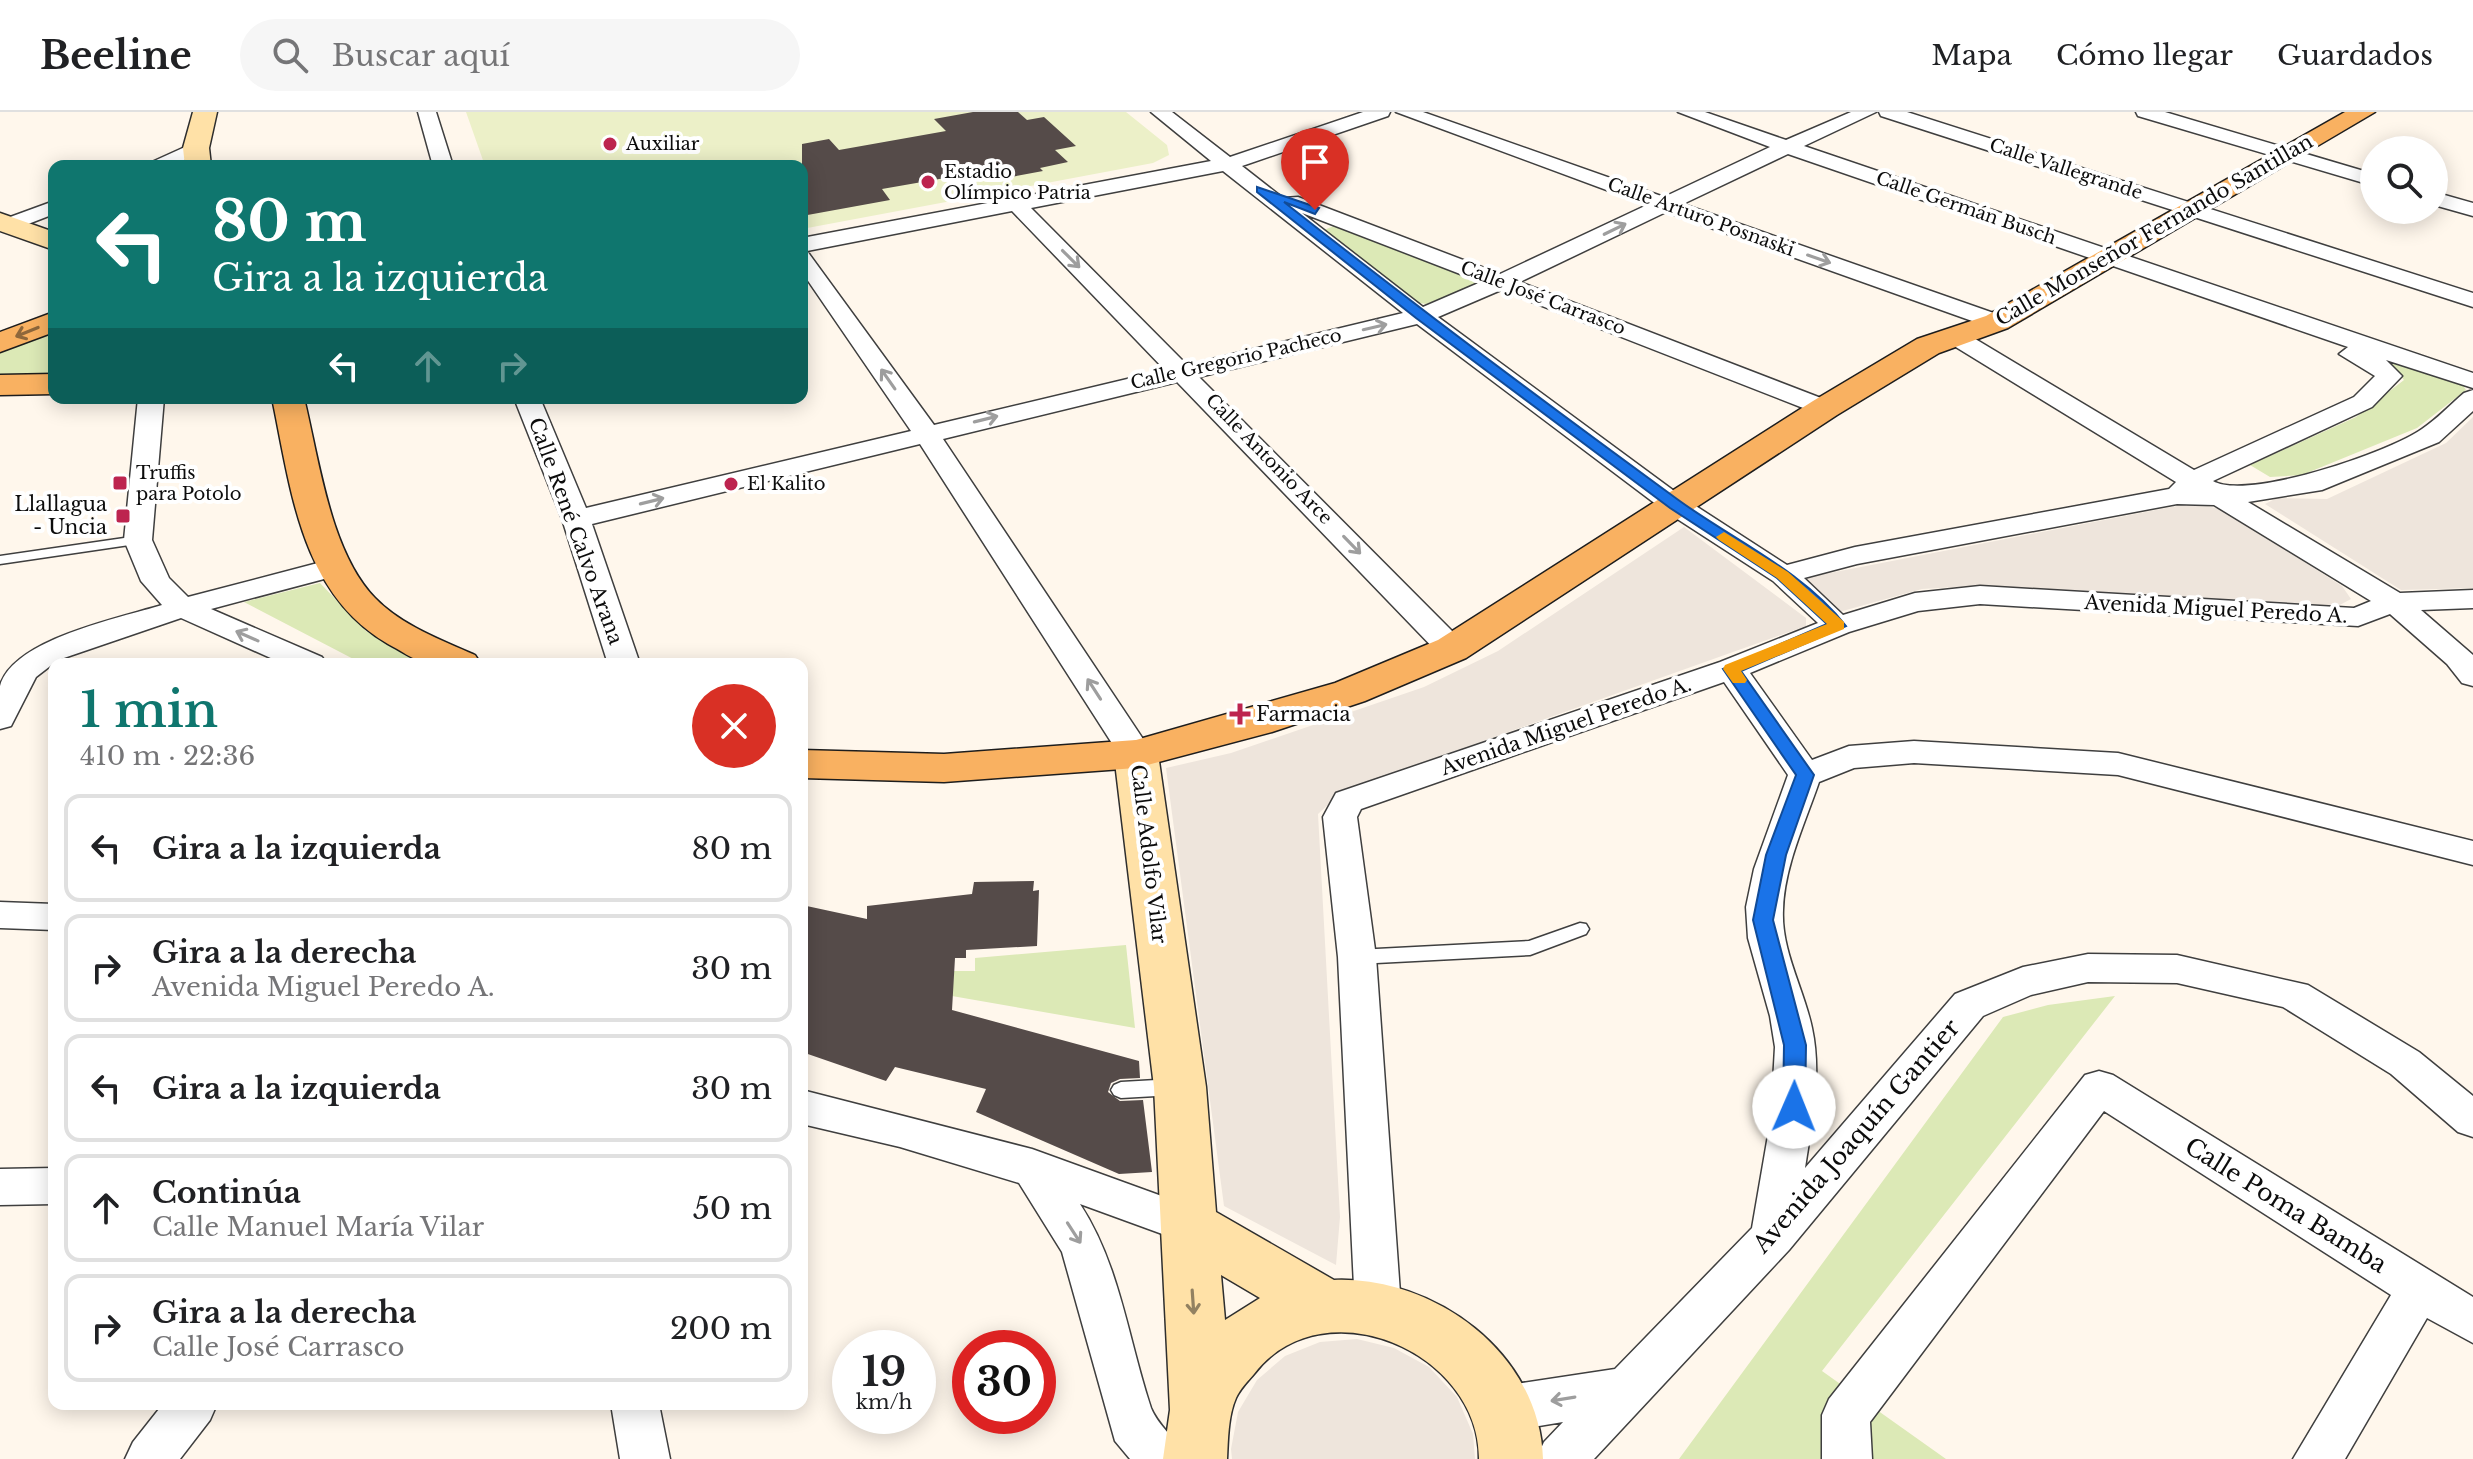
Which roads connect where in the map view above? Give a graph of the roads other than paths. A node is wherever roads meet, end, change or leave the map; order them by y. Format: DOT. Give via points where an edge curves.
graph roads {
  1 [pos="205,112"];
  2 [pos="427,112"];
  3 [pos="1160,112"];
  4 [pos="1381,112"];
  5 [pos="1405,112"];
  6 [pos="1687,112"];
  7 [pos="1867,112"];
  8 [pos="1888,112"];
  9 [pos="2145,112"];
  10 [pos="2363,112"];
  11 [pos="1786,145"];
  12 [pos="2289,154"];
  13 [pos="197,157"];
  14 [pos="441,160"];
  15 [pos="1228,164"];
  16 [pos="2360,176"];
  17 [pos="1261,190"];
  18 [pos="2448,202"];
  19 [pos="1016,204"];
  20 [pos="1667,204"];
  21 [pos="48,209"];
  22 [pos="2189,209"];
  23 [pos="2473,210"];
  24 [pos="5,223"];
  25 [pos="48,240"];
  26 [pos="808,244"];
  27 [pos="2105,257"];
  28 [pos="808,265"];
  29 [pos="1504,282"];
  30 [pos="2192,288"];
  31 [pos="2473,300"];
  32 [pos="1421,316"];
  33 [pos="1997,322"];
  34 [pos="48,323"];
  35 [pos="1954,336"];
  36 [pos="0,343"];
  37 [pos="1184,371"];
  38 [pos="2473,381"];
  39 [pos="48,384"];
  40 [pos="0,385"];
  41 [pos="2473,398"];
  42 [pos="150,404"];
  43 [pos="290,404"];
  44 [pos="529,404"];
  45 [pos="1825,408"];
  46 [pos="926,433"];
  47 [pos="2185,488"];
  48 [pos="2223,497"];
  49 [pos="1675,505"];
  50 [pos="576,519"];
  51 [pos="138,540"];
  52 [pos="0,560"];
  53 [pos="333,568"];
  54 [pos="1783,575"];
  55 [pos="2473,599"];
  56 [pos="2394,602"];
  57 [pos="182,608"];
  58 [pos="1838,626"];
  59 [pos="1452,649"];
  60 [pos="297,658"];
  61 [pos="448,658"];
  62 [pos="622,658"];
  63 [pos="1731,669"];
  64 [pos="2473,676"];
  65 [pos="0,719"];
  66 [pos="1136,754"];
  67 [pos="808,764"];
  68 [pos="1805,775"];
  69 [pos="2473,853"];
  70 [pos="0,915"];
  71 [pos="48,917"];
  72 [pos="1580,929"];
  73 [pos="1357,957"];
  74 [pos="1180,1087"];
  75 [pos="1121,1090"];
  76 [pos="808,1108"];
  77 [pos="2473,1120"];
  78 [pos="1032,1167"];
  79 [pos="48,1186"];
  80 [pos="0,1187"];
  81 [pos="1187,1224"];
  82 [pos="1773,1236"];
  83 [pos="2420,1289"];
  84 [pos="1350,1306"];
  85 [pos="2473,1322"];
  86 [pos="1624,1390"];
  87 [pos="188,1410"];
  88 [pos="636,1410"];
  89 [pos="1198,1434"];
  90 [pos="1506,1434"];
  91 [pos="150,1459"];
  92 [pos="645,1459"];
  93 [pos="1161,1459"];
  94 [pos="1561,1459"];
  95 [pos="1847,1459"];
  96 [pos="2318,1459"];
  1 -- 13 [label="main road"];
  2 -- 14 [label="street"];
  3 -- 15 [label="street"];
  4 -- 15 [label="street"];
  5 -- 20 [label="street, Calle Arturo Posnaski"];
  6 -- 11 [label="street, Calle Germán Busch"];
  7 -- 11 [label="street, Calle Gregorio Pacheco"];
  8 -- 22 [label="street, Calle Vallegrande"];
  9 -- 12 [label="street"];
  10 -- 12 [label="main road, Calle Monseñor Fernando Santillan"];
  11 -- 20 [label="street, Calle Gregorio Pacheco"];
  11 -- 27 [label="street, Calle Germán Busch"];
  12 -- 16 [label="street"];
  12 -- 22 [label="main road, Calle Monseñor Fernando Santillan"];
  15 -- 17 [label="street"];
  15 -- 19 [label="street"];
  17 -- 29 [label="street, Calle José Carrasco"];
  17 -- 32 [label="street"];
  18 -- 23 [label="street"];
  19 -- 26 [label="street"];
  19 -- 37 [label="street, Calle Antonio Arce, one-way"];
  29 -- 20 [label="street, Calle Gregorio Pacheco, one-way"];
  20 -- 33 [label="street, Calle Arturo Posnaski, one-way"];
  21 -- 24 [label="street"];
  22 -- 27 [label="main road, Calle Monseñor Fernando Santillan"];
  22 -- 31 [label="street, Calle Vallegrande"];
  24 -- 25 [label="main road"];
  27 -- 30 [label="street, Calle Germán Busch"];
  27 -- 33 [label="main road, Calle Monseñor Fernando Santillan"];
  46 -- 28 [label="street, Calle Adolfo Vilar, one-way"];
  29 -- 32 [label="street, Calle Gregorio Pacheco"];
  29 -- 45 [label="street, Calle José Carrasco"];
  30 -- 38 [label="street, Calle Germán Busch"];
  30 -- 47 [label="street" via="2261,323 2362,358 2390,376 2363,402"];
  37 -- 32 [label="street, Calle Gregorio Pacheco, one-way"];
  32 -- 49 [label="street"];
  33 -- 35 [label="main road, Calle Monseñor Fernando Santillan"];
  34 -- 36 [label="main road, one-way"];
  35 -- 45 [label="main road, Calle Monseñor Fernando Santillan"];
  35 -- 47 [label="street"];
  46 -- 37 [label="street, Calle Gregorio Pacheco, one-way"];
  37 -- 59 [label="street, Calle Antonio Arce, one-way"];
  39 -- 40 [label="main road"];
  41 -- 48 [label="street" via="2430,436 2312,484"];
  42 -- 51 [label="street"];
  43 -- 53 [label="main road"];
  44 -- 50 [label="street, Calle René Calvo Arana"];
  45 -- 49 [label="main road, Calle Monseñor Fernando Santillan"];
  50 -- 46 [label="street, Calle Gregorio Pacheco, one-way"];
  66 -- 46 [label="street, Calle Adolfo Vilar, one-way"];
  47 -- 48 [label="street"];
  47 -- 54 [label="street"];
  48 -- 56 [label="street"];
  49 -- 54 [label="street"];
  49 -- 59 [label="main road, Calle Monseñor Fernando Santillan"];
  50 -- 62 [label="street, Calle René Calvo Arana"];
  51 -- 52 [label="lane"];
  51 -- 57 [label="street" via="156,581"];
  53 -- 57 [label="street"];
  53 -- 61 [label="main road" via="361,607"];
  54 -- 58 [label="street"];
  55 -- 56 [label="street, Avenida Miguel Peredo A."];
  56 -- 58 [label="street, Avenida Miguel Peredo A." via="2358,617 1980,595 1915,602"];
  56 -- 64 [label="street"];
  60 -- 57 [label="street, one-way"];
  57 -- 65 [label="street" via="47,653 23,672"];
  58 -- 63 [label="street, Avenida Miguel Peredo A."];
  59 -- 66 [label="main road, Calle Monseñor Fernando Santillan" via="1350,692"];
  63 -- 68 [label="street"];
  63 -- 73 [label="street, Avenida Miguel Peredo A." via="1348,801 1340,817"];
  66 -- 67 [label="main road, Calle Monseñor Fernando Santillan" via="944,768"];
  66 -- 74 [label="main road, Calle Adolfo Vilar"];
  68 -- 69 [label="street" via="1849,757 1914,752 2118,764"];
  68 -- 82 [label="street" via="1776,855 1763,920 1795,1045 1794,1107"];
  70 -- 71 [label="street"];
  72 -- 73 [label="lane" via="1530,948"];
  73 -- 84 [label="street, Avenida Miguel Peredo A."];
  74 -- 75 [label="lane"];
  74 -- 81 [label="main road, Calle Adolfo Vilar"];
  76 -- 78 [label="street" via="890,1125"];
  77 -- 82 [label="street, Avenida Joaquín Gantier" via="2405,1063 2294,995 2177,969 2088,968 2023,982 1969,1005"];
  78 -- 81 [label="street"];
  78 -- 93 [label="street, one-way" via="1083,1246 1132,1425"];
  79 -- 80 [label="street"];
  81 -- 84 [label="main road"];
  81 -- 89 [label="main road, Calle Adolfo Vilar, one-way"];
  82 -- 86 [label="street, Avenida Joaquín Gantier"];
  83 -- 85 [label="street, Calle Poma Bamba"];
  83 -- 95 [label="street, Calle Poma Bamba" via="2099,1087 1846,1415"];
  83 -- 96 [label="street"];
  84 -- 89 [label="main road" via="1295,1312 1235,1350 1214,1377"];
  84 -- 90 [label="main road" via="1419,1321 1453,1343 1482,1373"];
  86 -- 90 [label="street, one-way"];
  86 -- 94 [label="street, Avenida Joaquín Gantier"];
  87 -- 91 [label="street"];
  88 -- 92 [label="street"];
}
